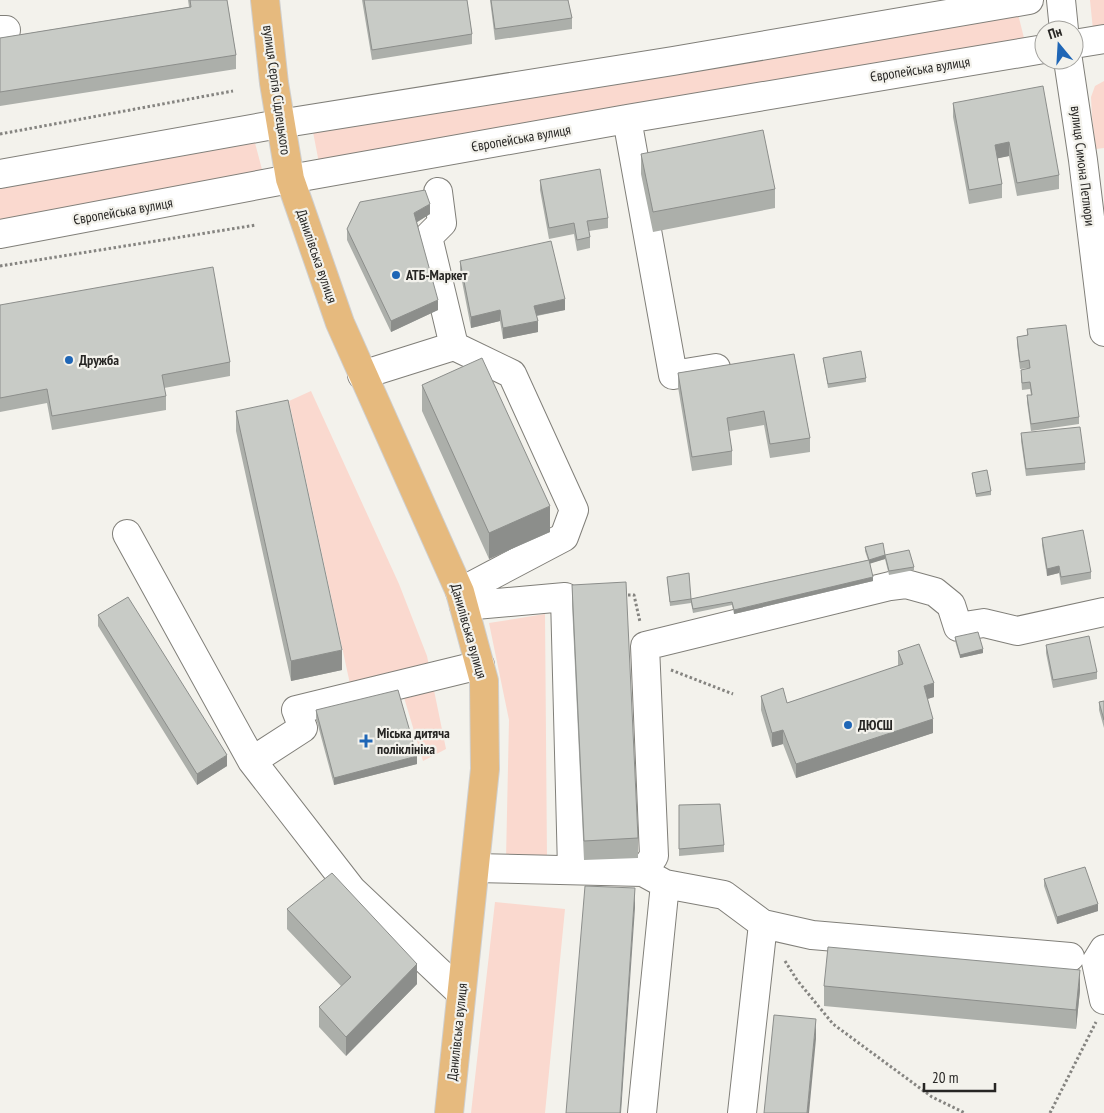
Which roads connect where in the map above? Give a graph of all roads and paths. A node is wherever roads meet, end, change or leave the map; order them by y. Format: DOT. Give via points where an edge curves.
graph roads {
  1 [pos="265,0"];
  2 [pos="1029,0"];
  3 [pos="1061,0"];
  4 [pos="1063,20"];
  5 [pos="1104,39"];
  6 [pos="1084,42"];
  7 [pos="1034,51"];
  8 [pos="1070,70"];
  9 [pos="232,91"];
  10 [pos="627,119"];
  11 [pos="279,124"];
  12 [pos="0,134"];
  13 [pos="0,174"];
  14 [pos="290,179"];
  15 [pos="438,192"];
  16 [pos="256,225"];
  17 [pos="0,234"];
  18 [pos="0,266"];
  19 [pos="1104,332"];
  20 [pos="454,346"];
  21 [pos="738,364"];
  22 [pos="362,374"];
  23 [pos="126,534"];
  24 [pos="614,595"];
  25 [pos="462,599"];
  26 [pos="1104,612"];
  27 [pos="645,654"];
  28 [pos="480,665"];
  29 [pos="733,694"];
  30 [pos="252,761"];
  31 [pos="475,868"];
  32 [pos="572,870"];
  33 [pos="654,878"];
  34 [pos="763,924"];
  35 [pos="1104,949"];
  36 [pos="782,956"];
  37 [pos="1070,957"];
  38 [pos="461,993"];
  39 [pos="1102,1008"];
  40 [pos="449,1113"];
  41 [pos="642,1113"];
  42 [pos="742,1113"];
  43 [pos="965,1113"];
  44 [pos="1050,1113"];
  1 -- 11 [label="main road, вулиця Сергія Сідлецького"];
  2 -- 11 [label="street"];
  3 -- 4 [label="street"];
  5 -- 6 [label="street"];
  7 -- 10 [label="street, Європейська вулиця"];
  8 -- 19 [label="street, вулиця Симона Петлюри"];
  9 -- 12 [label="path"];
  10 -- 14 [label="street, Європейська вулиця"];
  10 -- 21 [label="street" via="673,375"];
  11 -- 13 [label="street"];
  11 -- 14 [label="main road, вулиця Сергія Сідлецького"];
  14 -- 17 [label="street, Європейська вулиця"];
  14 -- 22 [label="main road, Данилівська вулиця" via="340,323"];
  15 -- 20 [label="street" via="442,224 428,237"];
  16 -- 18 [label="path"];
  20 -- 22 [label="street"];
  20 -- 25 [label="street" via="512,374 574,510 564,537"];
  22 -- 25 [label="main road, Данилівська вулиця"];
  23 -- 30 [label="street"];
  24 -- 27 [label="path" via="634,595"];
  25 -- 28 [label="main road, Данилівська вулиця"];
  25 -- 32 [label="street" via="565,597"];
  26 -- 27 [label="street" via="1017,631 984,624 958,627 951,605 935,592 906,584 881,588"];
  27 -- 29 [label="path"];
  27 -- 33 [label="street"];
  28 -- 30 [label="street" via="296,710 303,728"];
  28 -- 31 [label="main road, Данилівська вулиця" via="484,682 485,769"];
  30 -- 38 [label="street" via="352,890"];
  31 -- 32 [label="street"];
  31 -- 38 [label="main road, Данилівська вулиця"];
  32 -- 33 [label="street"];
  33 -- 34 [label="street" via="724,895"];
  33 -- 41 [label="street"];
  34 -- 37 [label="street" via="812,935"];
  34 -- 42 [label="street"];
  35 -- 39 [label="street" via="1096,962"];
  36 -- 43 [label="path" via="797,980 834,1024 932,1098"];
  38 -- 40 [label="main road, Данилівська вулиця"];
  39 -- 44 [label="path"];
}
